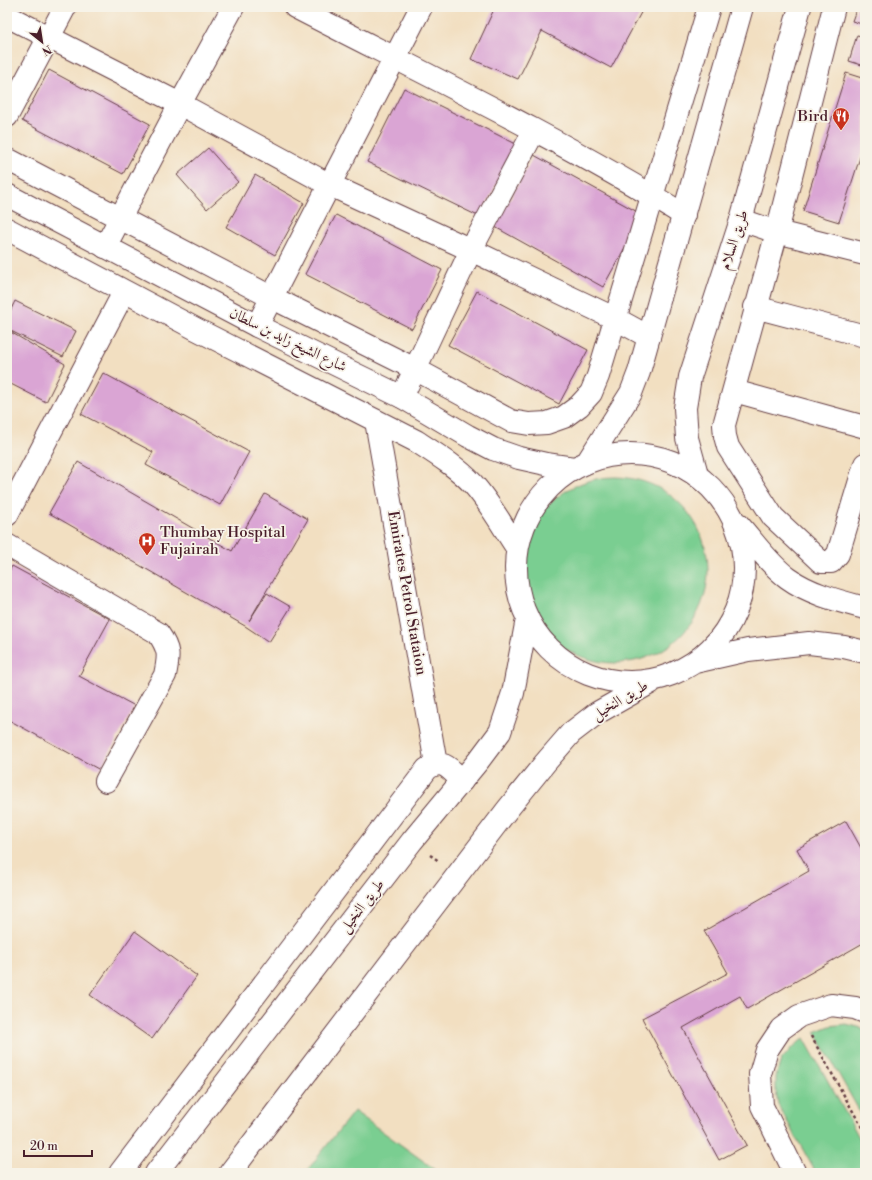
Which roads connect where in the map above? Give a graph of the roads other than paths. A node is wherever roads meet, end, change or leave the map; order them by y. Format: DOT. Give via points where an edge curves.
graph roads {
  1 [pos="65,7"];
  2 [pos="233,7"];
  3 [pos="295,7"];
  4 [pos="421,7"];
  5 [pos="710,7"];
  6 [pos="742,7"];
  7 [pos="800,7"];
  8 [pos="834,7"];
  9 [pos="7,16"];
  10 [pos="49,37"];
  11 [pos="394,58"];
  12 [pos="180,104"];
  13 [pos="7,116"];
  14 [pos="534,131"];
  15 [pos="7,159"];
  16 [pos="328,184"];
  17 [pos="7,195"];
  18 [pos="653,196"];
  19 [pos="684,215"];
  20 [pos="120,218"];
  21 [pos="741,220"];
  22 [pos="7,229"];
  23 [pos="777,232"];
  24 [pos="105,247"];
  25 [pos="471,250"];
  26 [pos="865,254"];
  27 [pos="124,292"];
  28 [pos="271,297"];
  29 [pos="755,307"];
  30 [pos="616,319"];
  31 [pos="256,326"];
  32 [pos="865,336"];
  33 [pos="649,337"];
  34 [pos="416,369"];
  35 [pos="734,390"];
  36 [pos="402,397"];
  37 [pos="376,421"];
  38 [pos="865,427"];
  39 [pos="581,464"];
  40 [pos="865,464"];
  41 [pos="697,474"];
  42 [pos="7,515"];
  43 [pos="737,524"];
  44 [pos="7,545"];
  45 [pos="517,548"];
  46 [pos="865,608"];
  47 [pos="528,619"];
  48 [pos="865,652"];
  49 [pos="695,662"];
  50 [pos="655,680"];
  51 [pos="436,764"];
  52 [pos="106,781"];
  53 [pos="462,781"];
  54 [pos="865,1012"];
  55 [pos="120,1173"];
  56 [pos="156,1173"];
  57 [pos="230,1173"];
  58 [pos="795,1173"];
  1 -- 10 [label="street"];
  2 -- 12 [label="street"];
  3 -- 11 [label="street"];
  4 -- 11 [label="street"];
  5 -- 18 [label="street"];
  6 -- 19 [label="street"];
  7 -- 21 [label="street, طريق السلام"];
  8 -- 23 [label="street"];
  9 -- 10 [label="street"];
  10 -- 12 [label="street"];
  10 -- 13 [label="street"];
  11 -- 14 [label="street"];
  11 -- 16 [label="street"];
  12 -- 16 [label="street"];
  12 -- 20 [label="street"];
  14 -- 18 [label="street"];
  14 -- 25 [label="street"];
  15 -- 20 [label="street"];
  16 -- 25 [label="street"];
  16 -- 28 [label="street"];
  17 -- 24 [label="street, شارع الشيخ زايد بن سلطان"];
  18 -- 19 [label="street"];
  18 -- 30 [label="street"];
  19 -- 33 [label="street"];
  20 -- 24 [label="street"];
  20 -- 28 [label="street"];
  21 -- 23 [label="street"];
  21 -- 41 [label="street, طريق السلام" via="690,377 685,408 687,438"];
  22 -- 27 [label="street, شارع الشيخ زايد بن سلطان"];
  23 -- 26 [label="street"];
  23 -- 29 [label="street"];
  24 -- 31 [label="street, شارع الشيخ زايد بن سلطان"];
  25 -- 30 [label="street"];
  25 -- 34 [label="street"];
  27 -- 37 [label="street, شارع الشيخ زايد بن سلطان"];
  27 -- 42 [label="street"];
  28 -- 31 [label="street"];
  28 -- 34 [label="street"];
  29 -- 32 [label="street"];
  29 -- 35 [label="street"];
  30 -- 33 [label="street"];
  30 -- 34 [label="street" via="591,393 564,417 547,423 529,424 511,420"];
  31 -- 36 [label="street, شارع الشيخ زايد بن سلطان"];
  33 -- 39 [label="street" via="640,372 631,393"];
  34 -- 36 [label="street"];
  35 -- 38 [label="street"];
  35 -- 40 [label="street" via="724,425 728,447 773,517 821,562 831,562 838,554"];
  36 -- 39 [label="street, شارع الشيخ زايد بن سلطان" via="493,449 546,464"];
  37 -- 45 [label="street, شارع الشيخ زايد بن سلطان" via="416,441 473,484"];
  37 -- 51 [label="street, Emirates Petrol Stataion"];
  39 -- 41 [label="street" via="625,453 662,457"];
  39 -- 45 [label="street" via="548,488 528,516"];
  41 -- 43 [label="street" via="713,487 727,504"];
  43 -- 46 [label="street" via="789,578 811,591"];
  43 -- 49 [label="street" via="745,561 741,600 723,635"];
  44 -- 52 [label="street" via="158,633 166,644 168,659 165,675"];
  45 -- 47 [label="street" via="516,585"];
  47 -- 50 [label="street" via="544,644 567,664 595,677 624,682"];
  47 -- 53 [label="street, طريق النخيل" via="514,693 500,732"];
  48 -- 49 [label="street" via="809,643 748,650"];
  49 -- 50 [label="street" via="676,673"];
  50 -- 57 [label="street, طريق النخيل" via="597,713 571,733 512,804"];
  51 -- 53 [label="street" via="446,766"];
  51 -- 55 [label="street" via="427,770"];
  53 -- 56 [label="street, طريق النخيل" via="412,841"];
  54 -- 58 [label="street" via="831,1005 799,1016 781,1029 767,1050 760,1074 762,1106"];
}
